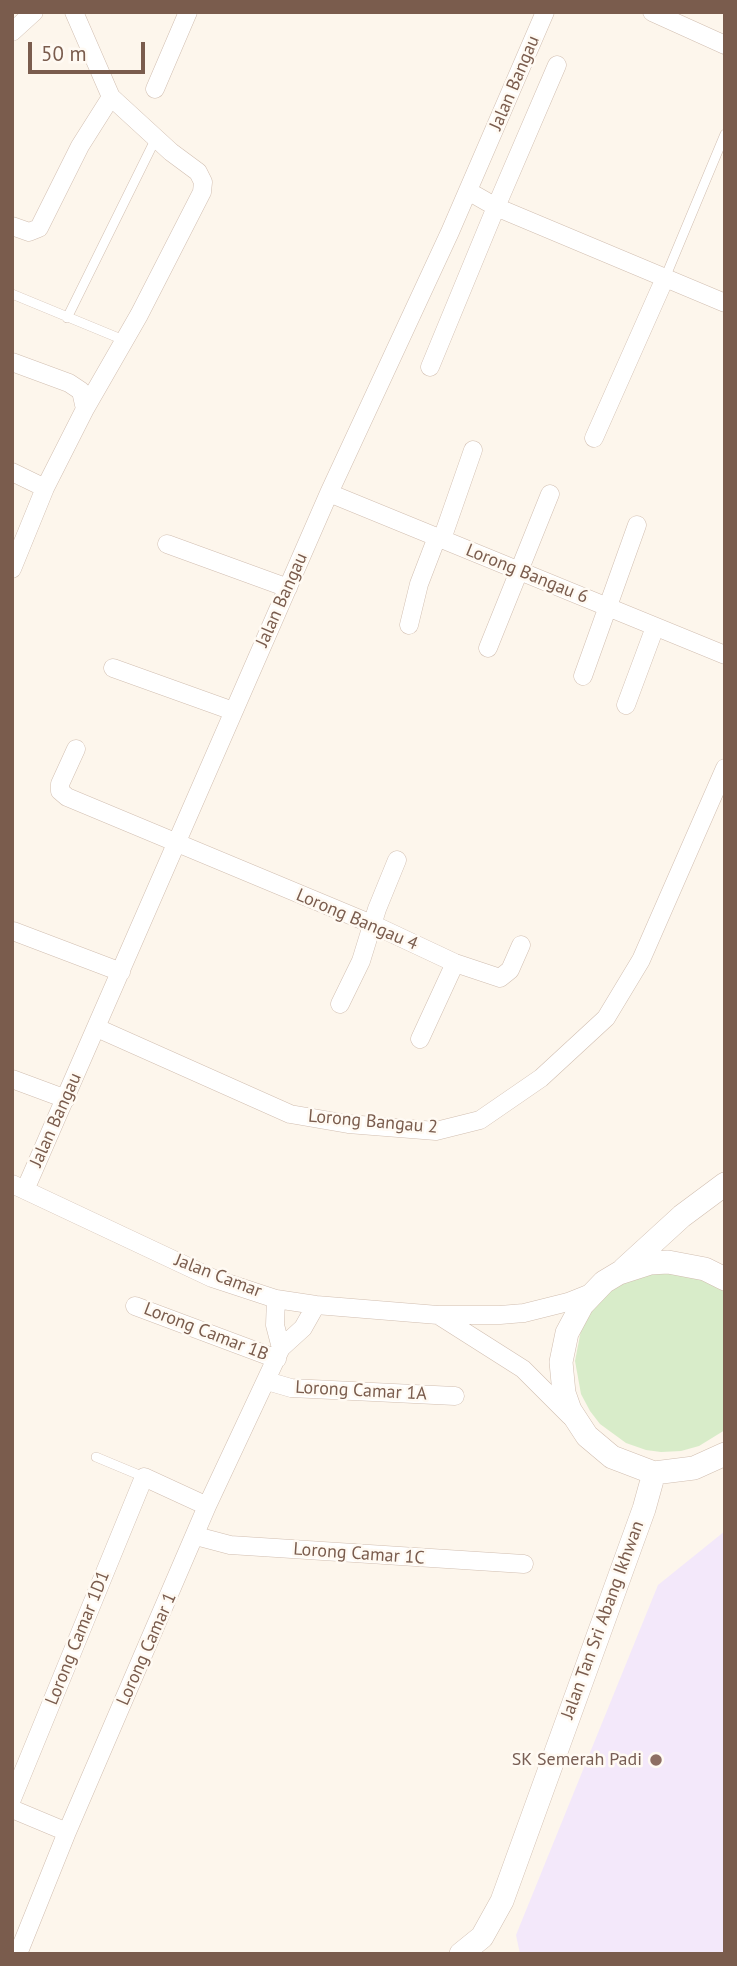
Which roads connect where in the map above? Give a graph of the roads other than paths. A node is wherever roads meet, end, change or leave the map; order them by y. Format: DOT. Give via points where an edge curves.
graph roads {
  1 [pos="34,12"];
  2 [pos="74,12"];
  3 [pos="188,12"];
  4 [pos="545,12"];
  5 [pos="652,12"];
  6 [pos="12,32"];
  7 [pos="725,45"];
  8 [pos="558,65"];
  9 [pos="155,89"];
  10 [pos="111,97"];
  11 [pos="725,134"];
  12 [pos="156,138"];
  13 [pos="468,191"];
  14 [pos="496,207"];
  15 [pos="12,226"];
  16 [pos="665,278"];
  17 [pos="12,294"];
  18 [pos="725,303"];
  19 [pos="67,318"];
  20 [pos="126,341"];
  21 [pos="12,362"];
  22 [pos="430,367"];
  23 [pos="85,409"];
  24 [pos="594,438"];
  25 [pos="473,450"];
  26 [pos="12,472"];
  27 [pos="45,488"];
  28 [pos="329,493"];
  29 [pos="550,494"];
  30 [pos="637,524"];
  31 [pos="439,538"];
  32 [pos="167,544"];
  33 [pos="12,569"];
  34 [pos="519,572"];
  35 [pos="288,588"];
  36 [pos="607,607"];
  37 [pos="409,625"];
  38 [pos="655,627"];
  39 [pos="488,648"];
  40 [pos="725,655"];
  41 [pos="113,668"];
  42 [pos="583,676"];
  43 [pos="626,705"];
  44 [pos="233,711"];
  45 [pos="76,749"];
  46 [pos="725,768"];
  47 [pos="177,844"];
  48 [pos="397,860"];
  49 [pos="374,925"];
  50 [pos="13,931"];
  51 [pos="521,945"];
  52 [pos="456,963"];
  53 [pos="121,972"];
  54 [pos="340,1004"];
  55 [pos="96,1028"];
  56 [pos="420,1039"];
  57 [pos="12,1079"];
  58 [pos="66,1099"];
  59 [pos="725,1184"];
  60 [pos="18,1187"];
  61 [pos="620,1273"];
  62 [pos="725,1279"];
  63 [pos="593,1292"];
  64 [pos="276,1299"];
  65 [pos="316,1305"];
  66 [pos="135,1306"];
  67 [pos="438,1315"];
  68 [pos="279,1353"];
  69 [pos="267,1381"];
  70 [pos="455,1396"];
  71 [pos="577,1423"];
  72 [pos="725,1454"];
  73 [pos="96,1457"];
  74 [pos="654,1473"];
  75 [pos="144,1477"];
  76 [pos="207,1506"];
  77 [pos="196,1536"];
  78 [pos="524,1564"];
  79 [pos="12,1799"];
  80 [pos="12,1809"];
  81 [pos="67,1832"];
  82 [pos="18,1954"];
  83 [pos="461,1954"];
  1 -- 6 [label="street"];
  2 -- 10 [label="street"];
  3 -- 9 [label="street"];
  4 -- 13 [label="street, Jalan Bangau"];
  5 -- 7 [label="street"];
  8 -- 14 [label="street"];
  10 -- 12 [label="street"];
  10 -- 15 [label="street" via="80,146 39,228 29,232"];
  11 -- 16 [label="lane"];
  12 -- 19 [label="lane"];
  12 -- 20 [label="street" via="198,172 203,182"];
  13 -- 14 [label="street"];
  13 -- 28 [label="street, Jalan Bangau"];
  14 -- 16 [label="street"];
  14 -- 22 [label="street"];
  16 -- 18 [label="street"];
  16 -- 24 [label="street"];
  17 -- 19 [label="lane"];
  19 -- 20 [label="lane"];
  20 -- 23 [label="street"];
  21 -- 23 [label="street" via="69,383 81,391"];
  23 -- 27 [label="street"];
  25 -- 31 [label="street"];
  26 -- 27 [label="street"];
  27 -- 33 [label="street"];
  28 -- 31 [label="street, Lorong Bangau 6"];
  28 -- 35 [label="street, Jalan Bangau"];
  29 -- 34 [label="street"];
  30 -- 36 [label="street"];
  31 -- 34 [label="street, Lorong Bangau 6"];
  31 -- 37 [label="street" via="419,584"];
  32 -- 35 [label="street"];
  34 -- 36 [label="street, Lorong Bangau 6"];
  34 -- 39 [label="street"];
  35 -- 44 [label="street, Jalan Bangau"];
  36 -- 38 [label="street, Lorong Bangau 6"];
  36 -- 42 [label="street"];
  38 -- 40 [label="street, Lorong Bangau 6"];
  38 -- 43 [label="street"];
  41 -- 44 [label="street"];
  44 -- 47 [label="street, Jalan Bangau"];
  45 -- 47 [label="street, Lorong Bangau 4" via="60,791"];
  46 -- 55 [label="street, Lorong Bangau 2" via="640,960 606,1017 541,1078 480,1119 436,1131 290,1114"];
  47 -- 49 [label="street, Lorong Bangau 4"];
  47 -- 53 [label="street, Jalan Bangau"];
  48 -- 49 [label="street"];
  49 -- 52 [label="street, Lorong Bangau 4"];
  49 -- 54 [label="street"];
  50 -- 53 [label="street"];
  51 -- 52 [label="street, Lorong Bangau 4" via="510,970 500,978"];
  52 -- 56 [label="street"];
  53 -- 55 [label="street, Jalan Bangau"];
  55 -- 58 [label="street, Jalan Bangau"];
  57 -- 58 [label="street"];
  58 -- 60 [label="street, Jalan Bangau"];
  59 -- 61 [label="street"];
  60 -- 64 [label="street, Jalan Camar" via="212,1278"];
  61 -- 62 [label="street" via="668,1262 705,1269"];
  61 -- 63 [label="street"];
  63 -- 67 [label="street, Jalan Camar" via="524,1313"];
  63 -- 71 [label="street" via="573,1318 561,1362 564,1393"];
  64 -- 65 [label="street, Jalan Camar"];
  64 -- 68 [label="street"];
  65 -- 67 [label="street, Jalan Camar"];
  65 -- 68 [label="street, Lorong Camar 1" via="303,1328"];
  66 -- 68 [label="street, Lorong Camar 1B"];
  67 -- 71 [label="street, Jalan Camar" via="523,1369"];
  68 -- 69 [label="street, Lorong Camar 1"];
  69 -- 70 [label="street, Lorong Camar 1A" via="291,1388"];
  69 -- 76 [label="street, Lorong Camar 1"];
  71 -- 74 [label="street" via="612,1457"];
  72 -- 74 [label="street" via="694,1468"];
  73 -- 75 [label="lane"];
  74 -- 83 [label="street, Jalan Tan Sri Abang Ikhwan" via="502,1901 482,1937"];
  75 -- 76 [label="street"];
  75 -- 79 [label="street, Lorong Camar 1D1"];
  76 -- 77 [label="street, Lorong Camar 1"];
  77 -- 78 [label="street, Lorong Camar 1C" via="230,1545"];
  77 -- 81 [label="street, Lorong Camar 1"];
  80 -- 81 [label="street"];
  81 -- 82 [label="street, Lorong Camar 1"];
}
